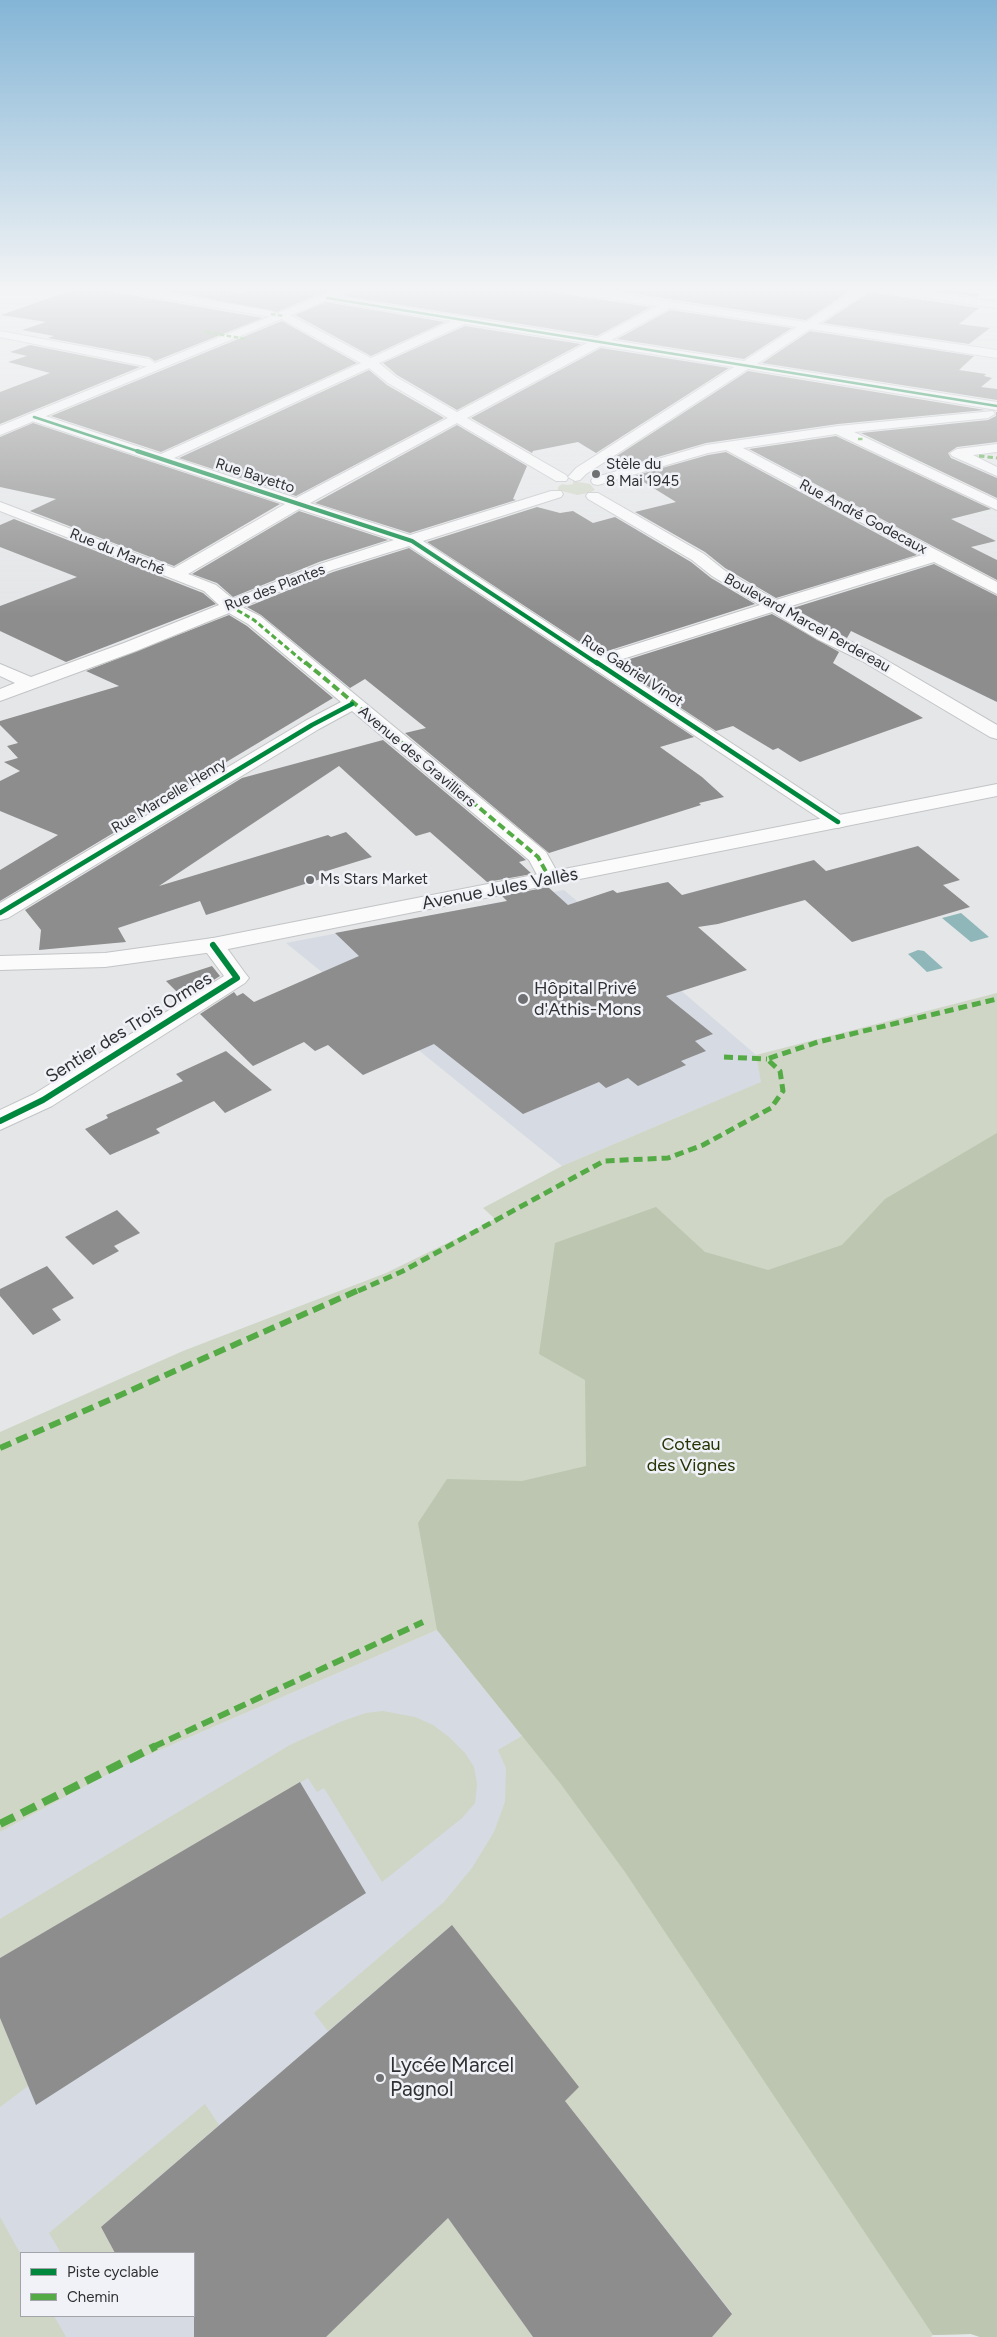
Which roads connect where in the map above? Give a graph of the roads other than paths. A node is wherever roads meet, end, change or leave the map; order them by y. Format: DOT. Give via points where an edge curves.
graph roads {
  1 [pos="66,396"];
  2 [pos="84,396"];
  3 [pos="299,396"];
  4 [pos="419,396"];
  5 [pos="498,396"];
  6 [pos="697,396"];
  7 [pos="936,396"];
  8 [pos="997,406"];
  9 [pos="997,414"];
  10 [pos="977,415"];
  11 [pos="34,417"];
  12 [pos="457,418"];
  13 [pos="0,422"];
  14 [pos="997,427"];
  15 [pos="838,430"];
  16 [pos="0,431"];
  17 [pos="729,446"];
  18 [pos="997,448"];
  19 [pos="929,456"];
  20 [pos="162,459"];
  21 [pos="901,460"];
  22 [pos="997,472"];
  23 [pos="568,478"];
  24 [pos="598,481"];
  25 [pos="556,494"];
  26 [pos="593,496"];
  27 [pos="298,503"];
  28 [pos="0,506"];
  29 [pos="997,506"];
  30 [pos="412,540"];
  31 [pos="936,556"];
  32 [pos="174,575"];
  33 [pos="997,589"];
  34 [pos="230,606"];
  35 [pos="774,606"];
  36 [pos="596,662"];
  37 [pos="0,669"];
  38 [pos="31,684"];
  39 [pos="0,695"];
  40 [pos="352,704"];
  41 [pos="997,732"];
  42 [pos="997,790"];
  43 [pos="838,822"];
  44 [pos="550,879"];
  45 [pos="0,913"];
  46 [pos="212,946"];
  47 [pos="0,963"];
  48 [pos="0,1121"];
  1 -- 13 [label="street"];
  2 -- 11 [label="street"];
  3 -- 20 [label="street"];
  4 -- 12 [label="street"];
  5 -- 12 [label="street"];
  6 -- 23 [label="street"];
  7 -- 8 [label="street"];
  9 -- 10 [label="street"];
  10 -- 14 [label="street"];
  10 -- 15 [label="street"];
  11 -- 16 [label="street"];
  11 -- 20 [label="street, Rue Bayetto"];
  12 -- 23 [label="street"];
  12 -- 27 [label="street"];
  15 -- 17 [label="street"];
  15 -- 21 [label="street"];
  17 -- 24 [label="street" via="696,452"];
  17 -- 31 [label="street, Rue André Godecaux"];
  18 -- 22 [label="street" via="952,454"];
  19 -- 21 [label="street"];
  20 -- 27 [label="street, Rue Bayetto"];
  21 -- 29 [label="street"];
  23 -- 24 [label="street"];
  23 -- 25 [label="street" via="548,486 550,492"];
  24 -- 26 [label="street" via="606,489"];
  25 -- 26 [label="street" via="574,498"];
  25 -- 30 [label="street, Rue des Plantes"];
  26 -- 35 [label="street, Boulevard Marcel Perdereau"];
  27 -- 30 [label="street, Rue Bayetto"];
  27 -- 32 [label="street"];
  28 -- 32 [label="street, Rue du Marché"];
  30 -- 34 [label="street, Rue des Plantes" via="326,567"];
  30 -- 36 [label="street, Rue Gabriel Vinot"];
  31 -- 33 [label="street, Rue André Godecaux"];
  31 -- 35 [label="street"];
  32 -- 34 [label="street, Rue du Marché" via="210,588"];
  34 -- 38 [label="street, Rue des Plantes"];
  34 -- 40 [label="street, Avenue des Gravilliers" via="254,620"];
  35 -- 36 [label="street"];
  35 -- 41 [label="street, Boulevard Marcel Perdereau"];
  36 -- 43 [label="street, Rue Gabriel Vinot"];
  37 -- 38 [label="street"];
  38 -- 39 [label="street, Rue des Plantes"];
  40 -- 44 [label="street, Avenue des Gravilliers" via="538,857"];
  40 -- 45 [label="street, Rue Marcelle Henry" via="312,724"];
  42 -- 43 [label="street, Avenue Jules Vallès"];
  43 -- 44 [label="street, Avenue Jules Vallès"];
  44 -- 46 [label="street, Avenue Jules Vallès"];
  46 -- 47 [label="street, Avenue Jules Vallès" via="105,960"];
  46 -- 48 [label="street, Sentier des Trois Ormes" via="237,978 43,1100"];
}
